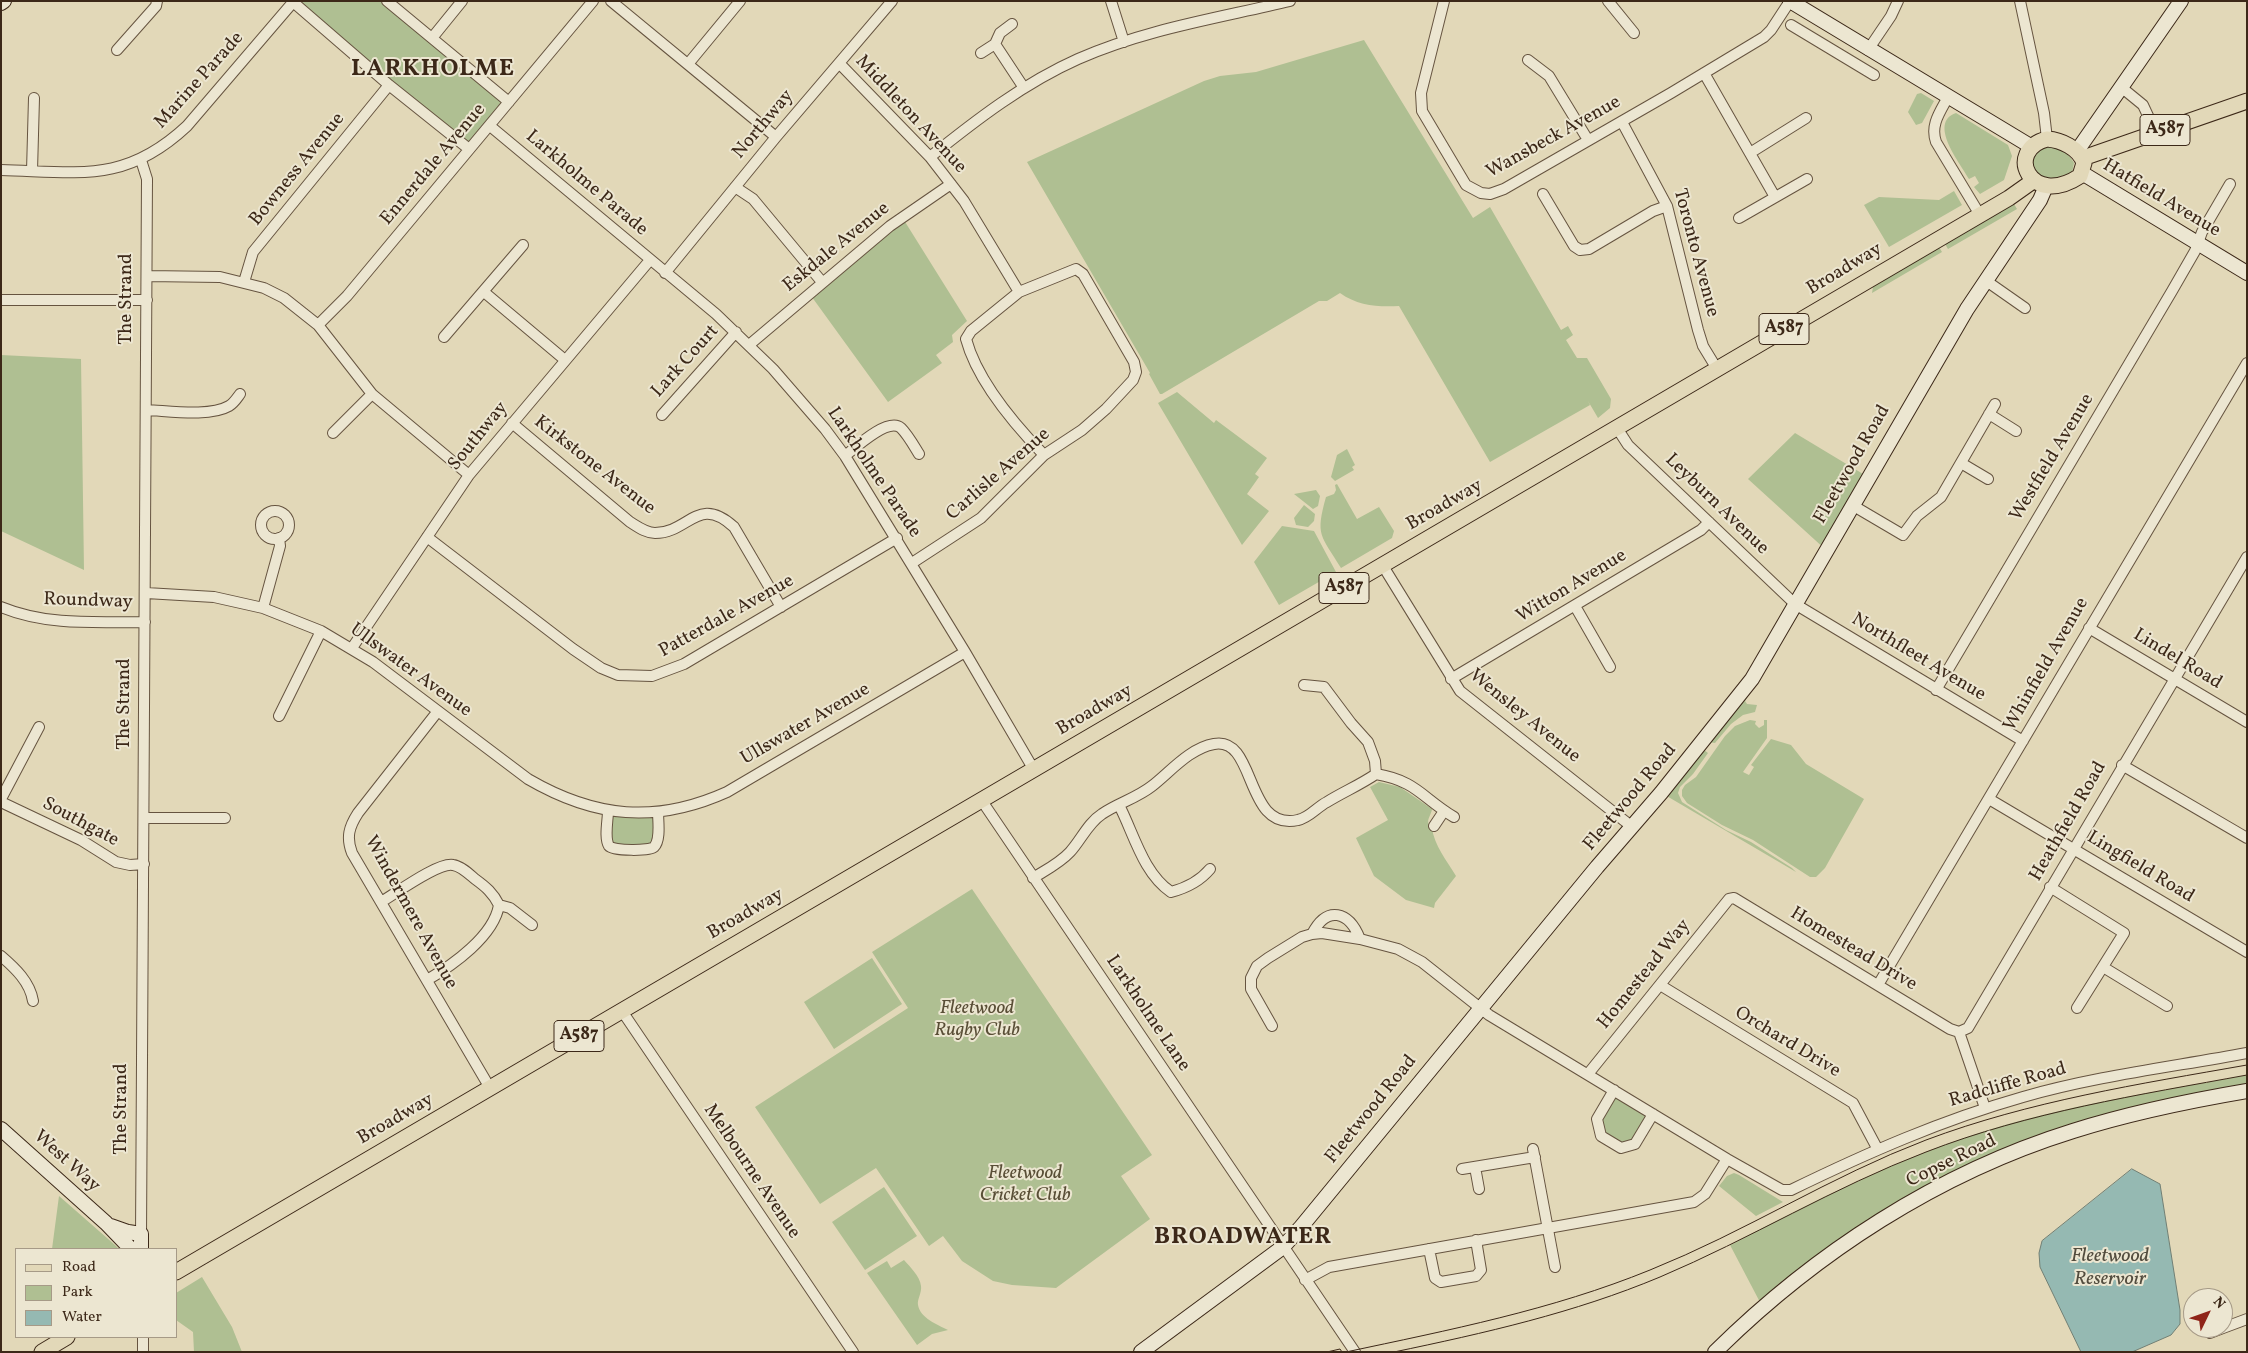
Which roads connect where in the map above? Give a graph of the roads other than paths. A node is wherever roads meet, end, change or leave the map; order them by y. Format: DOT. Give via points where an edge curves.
graph roads {
  1 [pos="157,1"];
  2 [pos="387,1"];
  3 [pos="462,1"];
  4 [pos="593,1"];
  5 [pos="611,1"];
  6 [pos="740,1"];
  7 [pos="892,1"];
  8 [pos="1111,1"];
  9 [pos="1239,1"];
  10 [pos="1290,1"];
  11 [pos="1444,1"];
  12 [pos="1608,1"];
  13 [pos="1790,1"];
  14 [pos="1898,1"];
  15 [pos="2020,1"];
  16 [pos="2181,1"];
  17 [pos="293,2"];
  18 [pos="1242,12"];
  19 [pos="1012,24"];
  20 [pos="1791,25"];
  21 [pos="1634,33"];
  22 [pos="1841,33"];
  23 [pos="432,38"];
  24 [pos="1124,42"];
  25 [pos="995,44"];
  26 [pos="1831,49"];
  27 [pos="118,50"];
  28 [pos="1868,50"];
  29 [pos="981,53"];
  30 [pos="1528,60"];
  31 [pos="839,63"];
  32 [pos="688,64"];
  33 [pos="1704,73"];
  34 [pos="1874,75"];
  35 [pos="389,85"];
  36 [pos="2121,87"];
  37 [pos="1024,88"];
  38 [pos="1948,97"];
  39 [pos="34,98"];
  40 [pos="2247,101"];
  41 [pos="509,102"];
  42 [pos="1806,118"];
  43 [pos="1622,122"];
  44 [pos="490,126"];
  45 [pos="2156,134"];
  46 [pos="776,138"];
  47 [pos="1588,140"];
  48 [pos="2047,140"];
  49 [pos="2032,147"];
  50 [pos="469,149"];
  51 [pos="1750,153"];
  52 [pos="930,157"];
  53 [pos="141,160"];
  54 [pos="2080,161"];
  55 [pos="1,170"];
  56 [pos="32,171"];
  57 [pos="1807,179"];
  58 [pos="2039,183"];
  59 [pos="951,184"];
  60 [pos="2230,184"];
  61 [pos="735,188"];
  62 [pos="1543,194"];
  63 [pos="1775,197"];
  64 [pos="1667,206"];
  65 [pos="1980,215"];
  66 [pos="1739,218"];
  67 [pos="2198,244"];
  68 [pos="523,245"];
  69 [pos="650,260"];
  70 [pos="665,273"];
  71 [pos="2247,273"];
  72 [pos="147,276"];
  73 [pos="1985,280"];
  74 [pos="244,282"];
  75 [pos="822,282"];
  76 [pos="484,292"];
  77 [pos="1019,292"];
  78 [pos="1,300"];
  79 [pos="147,300"];
  80 [pos="2025,308"];
  81 [pos="318,325"];
  82 [pos="736,332"];
  83 [pos="444,337"];
  84 [pos="749,345"];
  85 [pos="565,360"];
  86 [pos="2247,363"];
  87 [pos="1717,369"];
  88 [pos="240,394"];
  89 [pos="372,394"];
  90 [pos="1995,404"];
  91 [pos="147,410"];
  92 [pos="1989,414"];
  93 [pos="662,415"];
  94 [pos="512,423"];
  95 [pos="1617,428"];
  96 [pos="2016,431"];
  97 [pos="333,433"];
  98 [pos="919,454"];
  99 [pos="1044,455"];
  100 [pos="845,456"];
  101 [pos="1961,463"];
  102 [pos="469,475"];
  103 [pos="1988,479"];
  104 [pos="1852,505"];
  105 [pos="1709,522"];
  106 [pos="427,537"];
  107 [pos="279,538"];
  108 [pos="897,538"];
  109 [pos="2247,556"];
  110 [pos="912,563"];
  111 [pos="1383,566"];
  112 [pos="146,593"];
  113 [pos="1795,604"];
  114 [pos="1575,606"];
  115 [pos="1,607"];
  116 [pos="263,608"];
  117 [pos="781,608"];
  118 [pos="145,622"];
  119 [pos="2089,628"];
  120 [pos="321,631"];
  121 [pos="352,648"];
  122 [pos="965,652"];
  123 [pos="1610,667"];
  124 [pos="1328,676"];
  125 [pos="1451,679"];
  126 [pos="2174,679"];
  127 [pos="1304,685"];
  128 [pos="1324,687"];
  129 [pos="1936,690"];
  130 [pos="438,711"];
  131 [pos="278,716"];
  132 [pos="2247,722"];
  133 [pos="39,727"];
  134 [pos="2023,741"];
  135 [pos="2122,765"];
  136 [pos="1034,770"];
  137 [pos="1376,774"];
  138 [pos="1990,798"];
  139 [pos="1,800"];
  140 [pos="982,801"];
  141 [pos="1119,805"];
  142 [pos="608,811"];
  143 [pos="1444,811"];
  144 [pos="658,812"];
  145 [pos="1454,817"];
  146 [pos="144,818"];
  147 [pos="225,818"];
  148 [pos="1434,826"];
  149 [pos="1631,826"];
  150 [pos="2247,838"];
  151 [pos="2073,848"];
  152 [pos="144,864"];
  153 [pos="1210,869"];
  154 [pos="1033,878"];
  155 [pos="2050,887"];
  156 [pos="1729,898"];
  157 [pos="381,902"];
  158 [pos="499,905"];
  159 [pos="532,924"];
  160 [pos="1312,934"];
  161 [pos="1360,939"];
  162 [pos="2247,952"];
  163 [pos="1,956"];
  164 [pos="2103,967"];
  165 [pos="427,980"];
  166 [pos="1660,985"];
  167 [pos="1878,985"];
  168 [pos="33,1001"];
  169 [pos="2167,1006"];
  170 [pos="1480,1008"];
  171 [pos="2078,1008"];
  172 [pos="622,1011"];
  173 [pos="1272,1026"];
  174 [pos="1959,1032"];
  175 [pos="2247,1053"];
  176 [pos="1588,1074"];
  177 [pos="490,1088"];
  178 [pos="1614,1090"];
  179 [pos="2247,1091"];
  180 [pos="1985,1108"];
  181 [pos="1653,1114"];
  182 [pos="1,1129"];
  183 [pos="1877,1148"];
  184 [pos="1727,1159"];
  185 [pos="1475,1167"];
  186 [pos="1462,1169"];
  187 [pos="1479,1189"];
  188 [pos="106,1223"];
  189 [pos="1547,1228"];
  190 [pos="141,1234"];
  191 [pos="1476,1240"];
  192 [pos="1283,1247"];
  193 [pos="130,1248"];
  194 [pos="141,1248"];
  195 [pos="1429,1249"];
  196 [pos="1555,1267"];
  197 [pos="178,1271"];
  198 [pos="1305,1280"];
  199 [pos="2247,1319"];
  200 [pos="2233,1324"];
  201 [pos="64,1338"];
  202 [pos="143,1338"];
  203 [pos="42,1352"];
  204 [pos="143,1352"];
  205 [pos="852,1352"];
  206 [pos="1141,1352"];
  207 [pos="1355,1352"];
  208 [pos="1715,1352"];
  1 -- 27 [label="street"];
  2 -- 23 [label="street"];
  3 -- 23 [label="street"];
  4 -- 41 [label="street, Ennerdale Avenue"];
  5 -- 32 [label="street"];
  6 -- 32 [label="street"];
  7 -- 31 [label="street, Northway"];
  8 -- 24 [label="street"];
  9 -- 18 [label="street"];
  10 -- 18 [label="street"];
  11 -- 47 [label="street, Wansbeck Avenue" via="1420,102 1425,118 1466,185 1481,194 1498,192"];
  12 -- 21 [label="street"];
  13 -- 22 [label="street"];
  13 -- 33 [label="street, Wansbeck Avenue" via="1764,37"];
  14 -- 28 [label="street"];
  15 -- 48 [label="street"];
  16 -- 36 [label="street"];
  17 -- 35 [label="street"];
  17 -- 53 [label="street, Marine Parade" via="187,126 174,139"];
  18 -- 24 [label="street" via="1176,26"];
  19 -- 25 [label="street" via="1000,33"];
  20 -- 26 [label="street"];
  22 -- 26 [label="street"];
  22 -- 28 [label="street"];
  23 -- 41 [label="street"];
  24 -- 37 [label="street" via="1078,59"];
  25 -- 29 [label="street"];
  25 -- 37 [label="street"];
  26 -- 34 [label="street"];
  28 -- 38 [label="street"];
  30 -- 47 [label="street" via="1549,76"];
  31 -- 46 [label="street, Northway"];
  31 -- 52 [label="street, Middleton Avenue"];
  32 -- 46 [label="street"];
  33 -- 43 [label="street, Wansbeck Avenue"];
  33 -- 51 [label="street"];
  35 -- 50 [label="street"];
  35 -- 74 [label="street, Bowness Avenue" via="253,252"];
  36 -- 45 [label="street" via="2143,105"];
  36 -- 54 [label="street"];
  37 -- 52 [label="street"];
  38 -- 49 [label="street"];
  38 -- 65 [label="street" via="1933,134"];
  39 -- 56 [label="street"];
  40 -- 45 [label="main road, A587"];
  41 -- 44 [label="street, Ennerdale Avenue"];
  42 -- 51 [label="street"];
  43 -- 47 [label="street, Wansbeck Avenue"];
  43 -- 64 [label="street, Toronto Avenue"];
  44 -- 50 [label="street, Ennerdale Avenue"];
  44 -- 69 [label="street, Larkholme Parade"];
  45 -- 54 [label="main road, A587"];
  46 -- 61 [label="street, Northway"];
  48 -- 49 [label="main road"];
  48 -- 54 [label="main road" via="2058,141"];
  49 -- 58 [label="main road" via="2026,165 2029,176"];
  50 -- 81 [label="street, Ennerdale Avenue" via="347,296"];
  51 -- 63 [label="street"];
  52 -- 59 [label="street, Middleton Avenue"];
  53 -- 56 [label="street, Marine Parade" via="89,173"];
  53 -- 72 [label="street, The Strand" via="147,180"];
  54 -- 58 [label="main road, A587" via="2070,181"];
  54 -- 67 [label="street, Hatfield Avenue"];
  55 -- 56 [label="street, Marine Parade"];
  57 -- 63 [label="street"];
  58 -- 65 [label="main road, Broadway / A587"];
  58 -- 73 [label="street, Fleetwood Road" via="2040,200"];
  59 -- 75 [label="street, Eskdale Avenue" via="890,226"];
  59 -- 77 [label="street, Middleton Avenue" via="978,222"];
  60 -- 67 [label="street, Westfield Avenue"];
  61 -- 70 [label="street, Northway"];
  61 -- 75 [label="street" via="753,199"];
  62 -- 64 [label="street" via="1574,246 1580,250 1589,249"];
  63 -- 66 [label="street"];
  64 -- 87 [label="street, Toronto Avenue" via="1698,330 1703,346"];
  65 -- 87 [label="main road, Broadway / A587"];
  67 -- 71 [label="street, Hatfield Avenue"];
  67 -- 129 [label="street, Westfield Avenue"];
  68 -- 76 [label="street"];
  69 -- 70 [label="street, Larkholme Parade"];
  69 -- 85 [label="street, Southway"];
  70 -- 82 [label="street, Larkholme Parade"];
  72 -- 74 [label="street" via="197,276"];
  72 -- 79 [label="street, The Strand"];
  73 -- 80 [label="street"];
  73 -- 104 [label="street, Fleetwood Road"];
  74 -- 81 [label="street" via="284,298"];
  75 -- 84 [label="street, Eskdale Avenue"];
  76 -- 83 [label="street"];
  76 -- 85 [label="street"];
  77 -- 99 [label="street" via="971,331 966,339 969,353 1000,405"];
  77 -- 99 [label="street, Carlisle Avenue" via="1076,269 1083,274 1134,362 1136,372 1128,387 1082,430"];
  78 -- 79 [label="street"];
  79 -- 91 [label="street, The Strand"];
  81 -- 89 [label="street"];
  82 -- 84 [label="street, Larkholme Parade"];
  82 -- 93 [label="street, Lark Court"];
  84 -- 100 [label="street, Larkholme Parade" via="797,396"];
  85 -- 94 [label="street, Southway"];
  86 -- 119 [label="street, Whinfield Avenue"];
  87 -- 95 [label="main road, Broadway / A587"];
  88 -- 91 [label="street" via="232,405 208,411"];
  89 -- 97 [label="street"];
  89 -- 102 [label="street"];
  90 -- 92 [label="street"];
  91 -- 112 [label="street, The Strand"];
  92 -- 96 [label="street"];
  92 -- 101 [label="street"];
  94 -- 102 [label="street, Southway"];
  94 -- 117 [label="street, Kirkstone Avenue" via="642,530 655,533 670,530 705,513 725,519 734,527"];
  95 -- 105 [label="street, Leyburn Avenue" via="1628,445"];
  95 -- 111 [label="main road, Broadway / A587"];
  98 -- 100 [label="street" via="901,429 894,425 885,426"];
  99 -- 110 [label="street, Carlisle Avenue" via="981,518"];
  100 -- 108 [label="street, Larkholme Parade"];
  101 -- 103 [label="street"];
  101 -- 104 [label="street" via="1941,497 1917,516 1903,535"];
  102 -- 106 [label="street, Southway"];
  104 -- 113 [label="street, Fleetwood Road"];
  105 -- 113 [label="street, Leyburn Avenue"];
  105 -- 114 [label="street, Witton Avenue" via="1701,530"];
  106 -- 117 [label="street, Patterdale Avenue" via="587,660 618,675 652,676 667,672"];
  106 -- 121 [label="street, Southway"];
  107 -- 116 [label="street" via="280,546"];
  108 -- 110 [label="street, Larkholme Parade"];
  108 -- 117 [label="street, Patterdale Avenue"];
  109 -- 126 [label="street, Heathfield Road"];
  110 -- 122 [label="street, Larkholme Parade"];
  111 -- 125 [label="street, Wensley Avenue"];
  111 -- 136 [label="main road, Broadway / A587"];
  112 -- 116 [label="street, Ullswater Avenue" via="214,597"];
  112 -- 118 [label="street, The Strand"];
  113 -- 129 [label="street, Northfleet Avenue"];
  113 -- 149 [label="street, Fleetwood Road" via="1752,679"];
  114 -- 123 [label="street"];
  114 -- 125 [label="street, Witton Avenue"];
  115 -- 118 [label="street, Roundway" via="54,621"];
  116 -- 120 [label="street, Ullswater Avenue"];
  118 -- 146 [label="street, The Strand"];
  119 -- 126 [label="street, Lindel Road"];
  119 -- 134 [label="street, Whinfield Avenue"];
  120 -- 121 [label="street, Ullswater Avenue"];
  120 -- 131 [label="street"];
  121 -- 130 [label="street, Ullswater Avenue"];
  122 -- 136 [label="street, Larkholme Parade"];
  122 -- 144 [label="street, Ullswater Avenue" via="727,792 685,808"];
  124 -- 128 [label="street"];
  125 -- 149 [label="street, Wensley Avenue" via="1460,691"];
  126 -- 132 [label="street, Lindel Road"];
  126 -- 135 [label="street, Heathfield Road"];
  127 -- 128 [label="street"];
  128 -- 137 [label="street" via="1368,742"];
  129 -- 134 [label="street, Northfleet Avenue"];
  130 -- 142 [label="street, Ullswater Avenue" via="528,780 553,794"];
  130 -- 157 [label="street, Windermere Avenue" via="358,813 348,832 352,853"];
  133 -- 139 [label="street"];
  134 -- 138 [label="street, Whinfield Avenue"];
  135 -- 150 [label="street"];
  135 -- 151 [label="street, Heathfield Road"];
  136 -- 140 [label="main road, Broadway / A587"];
  137 -- 141 [label="street" via="1308,816 1286,821 1275,817 1255,794 1238,753 1216,743 1186,758 1152,787"];
  137 -- 143 [label="street" via="1405,781"];
  138 -- 151 [label="street, Lingfield Road"];
  138 -- 167 [label="street, Whinfield Avenue"];
  139 -- 152 [label="street, Southgate" via="81,840 116,862"];
  140 -- 154 [label="street, Larkholme Lane"];
  140 -- 172 [label="main road, Broadway / A587"];
  141 -- 153 [label="street" via="1160,885 1171,892 1180,890 1204,877"];
  141 -- 154 [label="street" via="1102,814 1058,863"];
  142 -- 144 [label="street, Ullswater Avenue"];
  142 -- 144 [label="street" via="607,840 614,850 656,846"];
  143 -- 145 [label="street"];
  143 -- 148 [label="street"];
  146 -- 147 [label="street"];
  146 -- 152 [label="street, The Strand"];
  149 -- 170 [label="street, Fleetwood Road"];
  151 -- 155 [label="street, Heathfield Road"];
  151 -- 162 [label="street, Lingfield Road"];
  152 -- 190 [label="street, The Strand"];
  154 -- 192 [label="street, Larkholme Lane"];
  155 -- 164 [label="street" via="2124,934"];
  155 -- 174 [label="street, Heathfield Road" via="1968,1028"];
  156 -- 166 [label="street, Homestead Way"];
  156 -- 167 [label="street, Homestead Drive" via="1734,898"];
  157 -- 158 [label="street" via="438,868 452,864 487,888"];
  157 -- 165 [label="street, Windermere Avenue"];
  158 -- 159 [label="street" via="510,908"];
  158 -- 165 [label="street" via="497,916 478,940"];
  160 -- 161 [label="street"];
  160 -- 161 [label="street" via="1318,922 1329,915 1336,915 1355,927"];
  160 -- 173 [label="street" via="1268,958 1257,966 1251,978 1250,989"];
  161 -- 170 [label="street" via="1410,954"];
  163 -- 168 [label="street" via="22,976 32,991"];
  164 -- 169 [label="street"];
  164 -- 171 [label="street"];
  165 -- 177 [label="street, Windermere Avenue"];
  166 -- 176 [label="street, Homestead Way"];
  166 -- 183 [label="street, Orchard Drive" via="1853,1103"];
  167 -- 174 [label="street, Homestead Drive"];
  170 -- 176 [label="street"];
  170 -- 192 [label="street, Fleetwood Road"];
  172 -- 177 [label="main road, Broadway / A587"];
  172 -- 205 [label="street, Melbourne Avenue"];
  174 -- 180 [label="street"];
  175 -- 180 [label="street, Radcliffe Road" via="2093,1081"];
  176 -- 178 [label="street"];
  177 -- 197 [label="main road, Broadway / A587"];
  178 -- 181 [label="street"];
  178 -- 181 [label="street" via="1597,1119 1601,1136 1621,1148 1635,1144"];
  179 -- 208 [label="street, Copse Road" via="2136,1113 2071,1132 1956,1178 1845,1243 1762,1306"];
  180 -- 183 [label="street, Radcliffe Road"];
  181 -- 184 [label="street"];
  182 -- 188 [label="street, West Way"];
  183 -- 184 [label="street, Radcliffe Road" via="1791,1190 1776,1188"];
  184 -- 189 [label="street" via="1705,1194 1694,1202"];
  185 -- 186 [label="street"];
  185 -- 187 [label="street"];
  185 -- 189 [label="street" via="1534,1153"];
  188 -- 190 [label="street, West Way" via="123,1231"];
  188 -- 193 [label="street, West Way"];
  189 -- 191 [label="street"];
  189 -- 196 [label="street"];
  190 -- 194 [label="street, The Strand"];
  191 -- 195 [label="street"];
  191 -- 195 [label="street" via="1481,1270 1476,1276 1440,1282 1434,1278"];
  192 -- 198 [label="street, Larkholme Lane"];
  192 -- 206 [label="street, Fleetwood Road"];
  195 -- 198 [label="street" via="1329,1267"];
  198 -- 207 [label="street, Larkholme Lane"];
  199 -- 200 [label="street"];
  201 -- 203 [label="main road"];
  202 -- 204 [label="street"];
}
